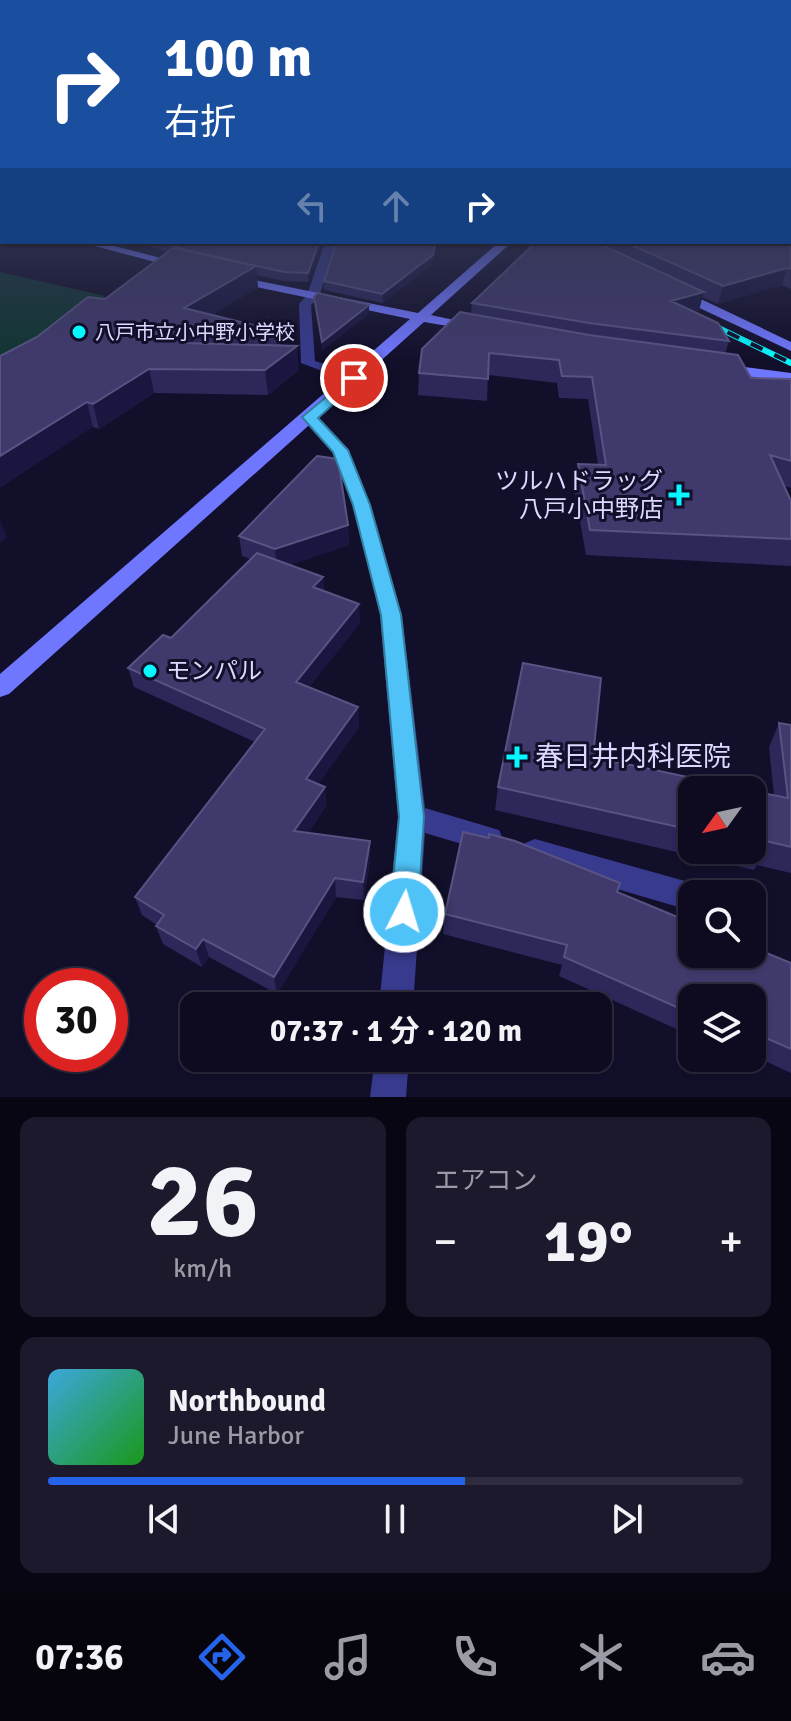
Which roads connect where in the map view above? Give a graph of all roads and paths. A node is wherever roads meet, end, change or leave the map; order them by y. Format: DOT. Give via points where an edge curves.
graph roads {
  1 [pos="149,257"];
  2 [pos="326,257"];
  3 [pos="489,257"];
  4 [pos="194,268"];
  5 [pos="219,274"];
  6 [pos="667,288"];
  7 [pos="313,297"];
  8 [pos="420,319"];
  9 [pos="486,331"];
  10 [pos="791,347"];
  11 [pos="712,366"];
  12 [pos="354,378"];
  13 [pos="791,378"];
  14 [pos="310,417"];
  15 [pos="0,688"];
  16 [pos="412,817"];
  17 [pos="678,893"];
  18 [pos="397,992"];
  19 [pos="391,1072"];
  20 [pos="388,1097"];
  1 -- 4 [label="street"];
  2 -- 7 [label="street"];
  3 -- 8 [label="street"];
  5 -- 7 [label="street"];
  6 -- 10 [label="street"];
  7 -- 8 [label="street"];
  7 -- 12 [label="street" via="305,304 301,363"];
  8 -- 9 [label="street"];
  8 -- 12 [label="street"];
  11 -- 13 [label="street"];
  12 -- 14 [label="street"];
  14 -- 15 [label="street"];
  14 -- 16 [label="street" via="340,450 362,505 391,615"];
  16 -- 17 [label="street"];
  16 -- 18 [label="street"];
  19 -- 20 [label="street"];
}
